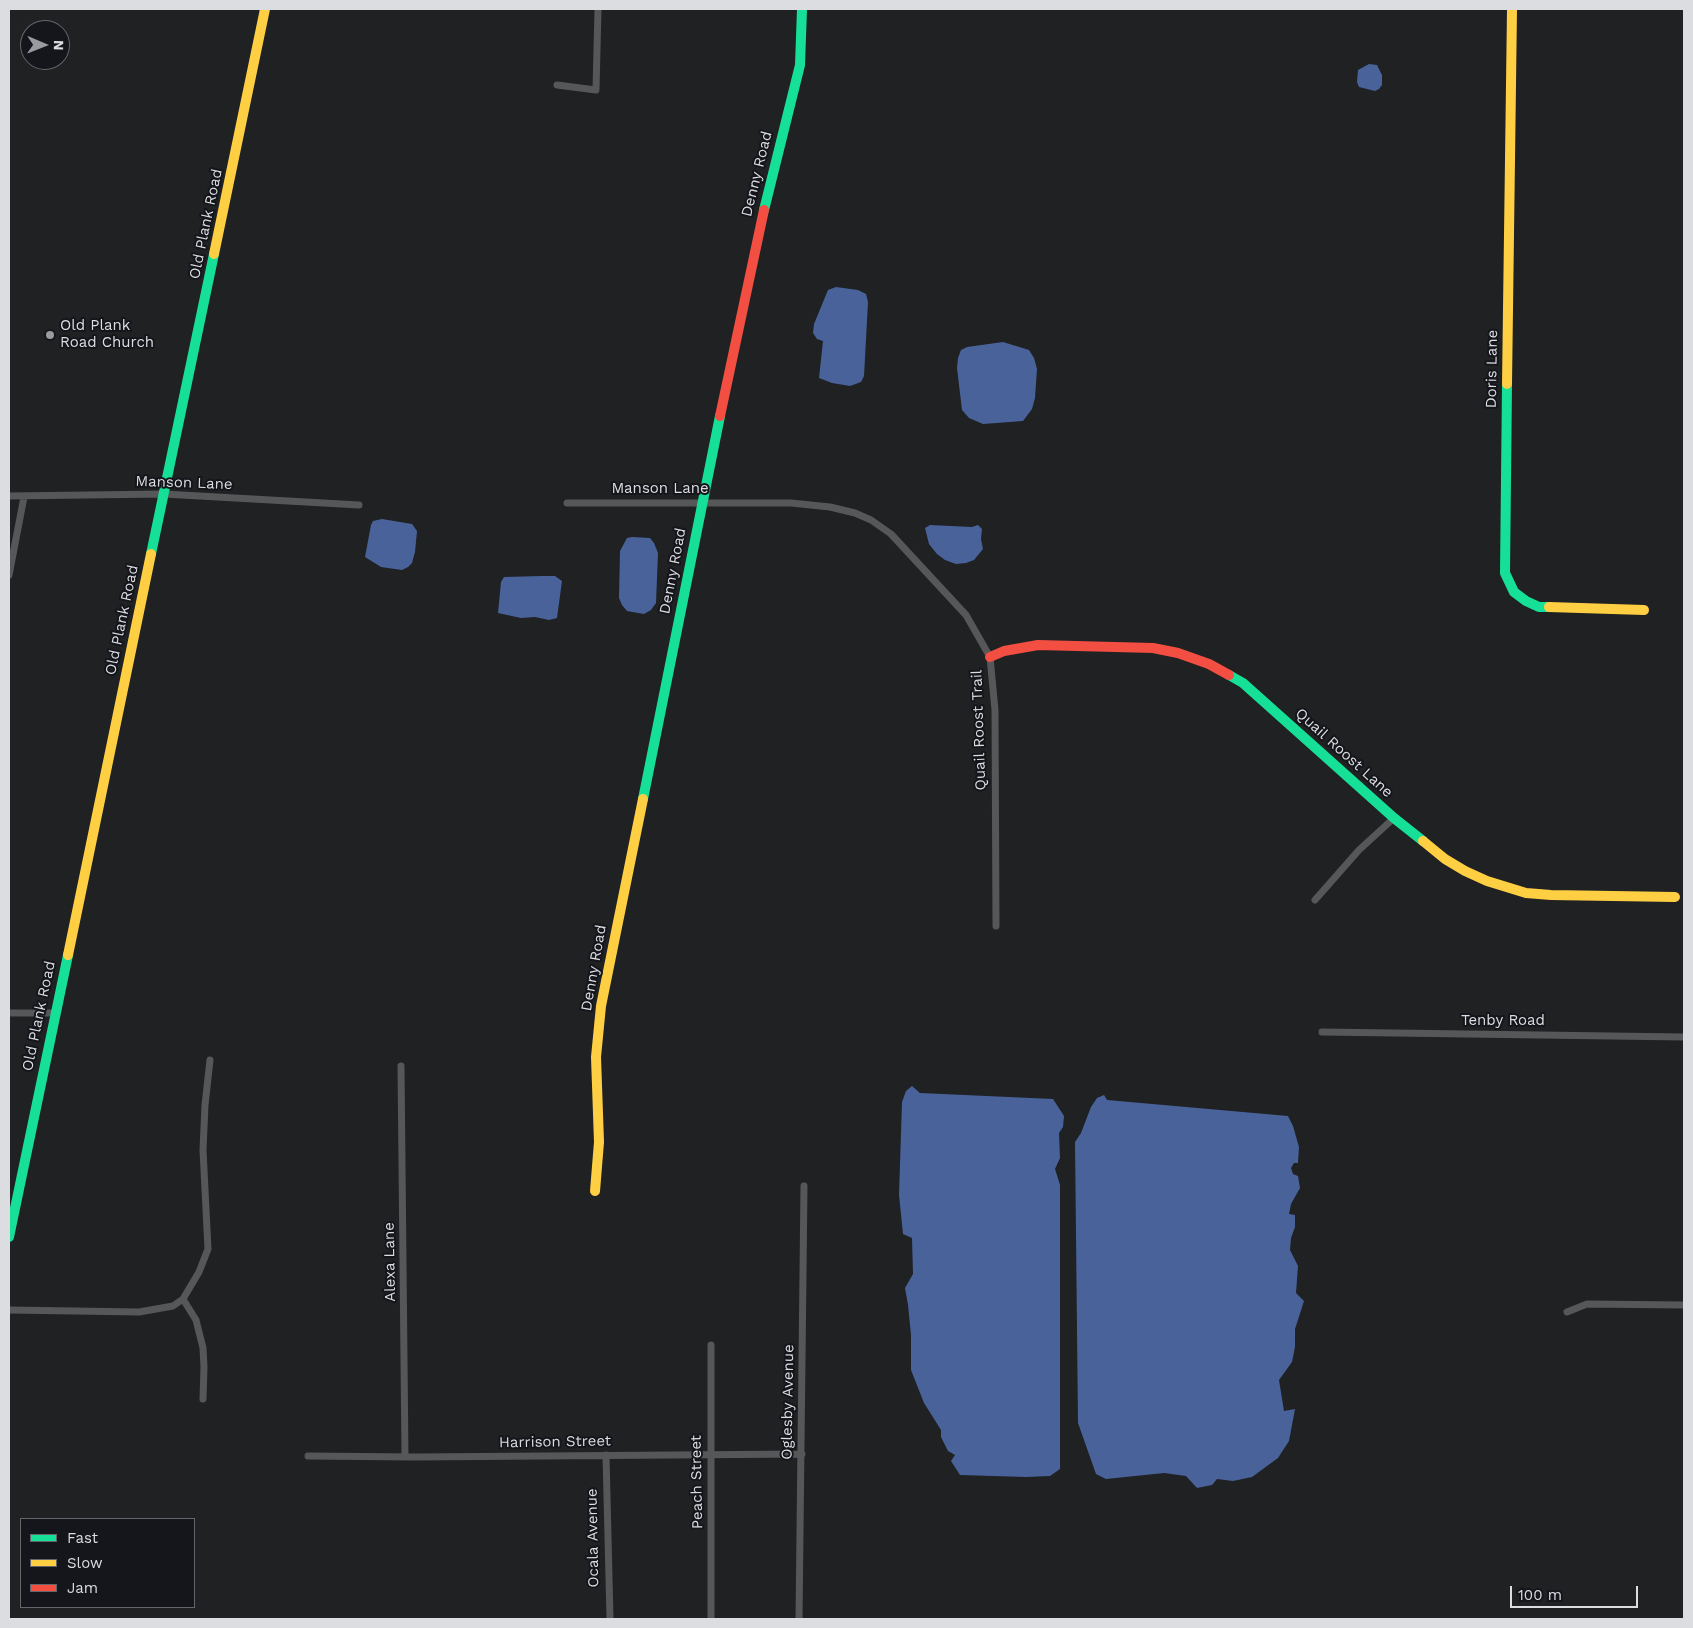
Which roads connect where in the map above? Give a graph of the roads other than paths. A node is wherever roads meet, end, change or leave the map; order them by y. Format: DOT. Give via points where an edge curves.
graph roads {
  1 [pos="265,9"];
  2 [pos="598,9"];
  3 [pos="802,9"];
  4 [pos="1512,9"];
  5 [pos="557,86"];
  6 [pos="164,494"];
  7 [pos="9,496"];
  8 [pos="24,497"];
  9 [pos="702,502"];
  10 [pos="567,503"];
  11 [pos="752,503"];
  12 [pos="359,505"];
  13 [pos="9,575"];
  14 [pos="1644,610"];
  15 [pos="990,657"];
  16 [pos="1394,818"];
  17 [pos="1675,897"];
  18 [pos="1315,900"];
  19 [pos="996,926"];
  20 [pos="9,1013"];
  21 [pos="54,1013"];
  22 [pos="1322,1032"];
  23 [pos="1684,1037"];
  24 [pos="210,1060"];
  25 [pos="401,1066"];
  26 [pos="804,1186"];
  27 [pos="595,1191"];
  28 [pos="9,1237"];
  29 [pos="183,1299"];
  30 [pos="1684,1305"];
  31 [pos="9,1310"];
  32 [pos="1568,1312"];
  33 [pos="711,1345"];
  34 [pos="203,1399"];
  35 [pos="710,1454"];
  36 [pos="802,1454"];
  37 [pos="308,1456"];
  38 [pos="606,1456"];
  39 [pos="406,1457"];
  40 [pos="610,1619"];
  41 [pos="711,1619"];
  42 [pos="799,1619"];
  1 -- 6 [label="street, Old Plank Road"];
  2 -- 5 [label="street" via="596,90"];
  3 -- 9 [label="street, Denny Road" via="800,64 757,238"];
  4 -- 14 [label="street, Doris Lane" via="1505,573 1514,592 1539,607"];
  6 -- 8 [label="street, Manson Lane"];
  6 -- 12 [label="street, Manson Lane"];
  6 -- 21 [label="street, Old Plank Road"];
  7 -- 8 [label="street, Manson Lane"];
  8 -- 13 [label="street"];
  9 -- 10 [label="street, Manson Lane"];
  9 -- 11 [label="street, Manson Lane"];
  9 -- 27 [label="street, Denny Road" via="601,1006 596,1057 599,1142"];
  11 -- 15 [label="street, Quail Roost Trail" via="829,507 871,520 892,534 966,615"];
  15 -- 16 [label="street, Quail Roost Lane" via="1038,645 1093,646 1153,648 1209,664 1243,684"];
  15 -- 19 [label="street, Quail Roost Trail" via="995,710"];
  16 -- 17 [label="street, Quail Roost Lane" via="1465,872 1511,889 1551,895"];
  16 -- 18 [label="street" via="1359,850"];
  20 -- 21 [label="street"];
  21 -- 28 [label="street, Old Plank Road"];
  22 -- 23 [label="street, Tenby Road"];
  24 -- 29 [label="street" via="203,1150 208,1250"];
  25 -- 39 [label="street, Alexa Lane"];
  26 -- 36 [label="street, Oglesby Avenue"];
  29 -- 31 [label="street" via="173,1306 145,1311"];
  29 -- 34 [label="street" via="196,1320 203,1348"];
  30 -- 32 [label="street" via="1587,1304"];
  33 -- 35 [label="street, Peach Street"];
  35 -- 36 [label="street, Harrison Street"];
  35 -- 38 [label="street, Harrison Street"];
  35 -- 41 [label="street, Peach Street"];
  36 -- 42 [label="street, Oglesby Avenue"];
  37 -- 39 [label="street, Harrison Street"];
  38 -- 39 [label="street, Harrison Street"];
  38 -- 40 [label="street, Ocala Avenue"];
}
